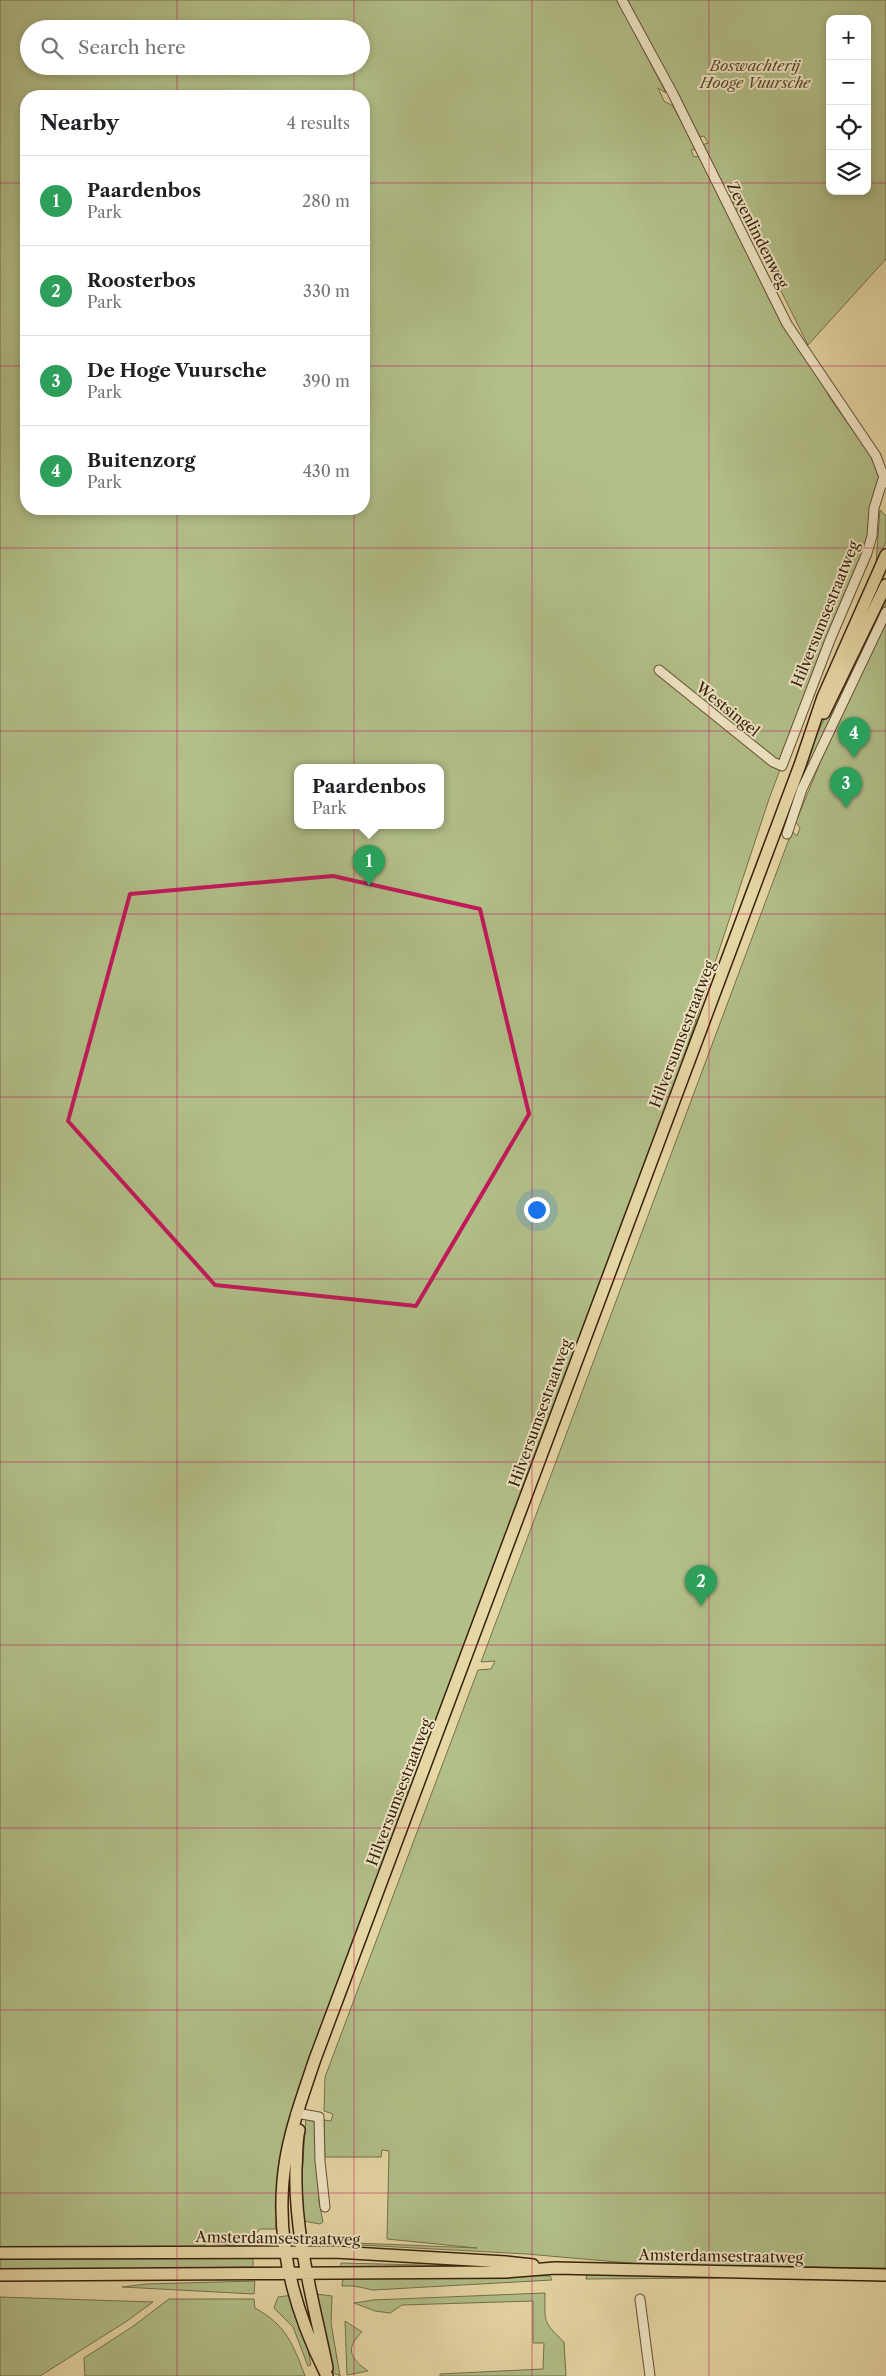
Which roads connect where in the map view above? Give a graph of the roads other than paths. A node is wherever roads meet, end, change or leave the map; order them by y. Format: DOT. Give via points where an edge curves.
graph roads {
  1 [pos="622,0"];
  2 [pos="886,476"];
  3 [pos="886,555"];
  4 [pos="886,586"];
  5 [pos="886,612"];
  6 [pos="659,670"];
  7 [pos="800,765"];
  8 [pos="782,766"];
  9 [pos="787,834"];
  10 [pos="299,2114"];
  11 [pos="325,2207"];
  12 [pos="284,2251"];
  13 [pos="302,2252"];
  14 [pos="0,2253"];
  15 [pos="555,2268"];
  16 [pos="289,2274"];
  17 [pos="306,2274"];
  18 [pos="886,2274"];
  19 [pos="0,2275"];
  20 [pos="640,2299"];
  21 [pos="328,2376"];
  22 [pos="650,2376"];
  1 -- 2 [label="street, Zevenlindenweg" via="787,324 876,456"];
  2 -- 8 [label="street, Hilversumsestraatweg" via="874,508 868,554 830,640"];
  3 -- 7 [label="main road, Hilversumsestraatweg" via="823,697"];
  4 -- 7 [label="main road, Hilversumsestraatweg"];
  5 -- 9 [label="street" via="802,789"];
  6 -- 8 [label="street, Westsingel"];
  7 -- 10 [label="main road, Hilversumsestraatweg" via="311,2072"];
  10 -- 11 [label="street" via="319,2117"];
  10 -- 12 [label="main road, Hilversumsestraatweg" via="286,2158"];
  10 -- 13 [label="main road, Hilversumsestraatweg" via="296,2189"];
  12 -- 13 [label="main road, Amsterdamsestraatweg"];
  12 -- 14 [label="main road, Amsterdamsestraatweg"];
  12 -- 16 [label="main road, Hilversumsestraatweg"];
  13 -- 15 [label="main road, Amsterdamsestraatweg" via="506,2262"];
  13 -- 17 [label="main road, Hilversumsestraatweg"];
  15 -- 17 [label="main road, Amsterdamsestraatweg" via="506,2272"];
  15 -- 18 [label="main road, Amsterdamsestraatweg"];
  16 -- 17 [label="main road, Amsterdamsestraatweg"];
  16 -- 19 [label="main road, Amsterdamsestraatweg"];
  16 -- 21 [label="main road, Hilversumsestraatweg" via="315,2352"];
  17 -- 21 [label="main road, Hilversumsestraatweg"];
  20 -- 22 [label="street"];
}
